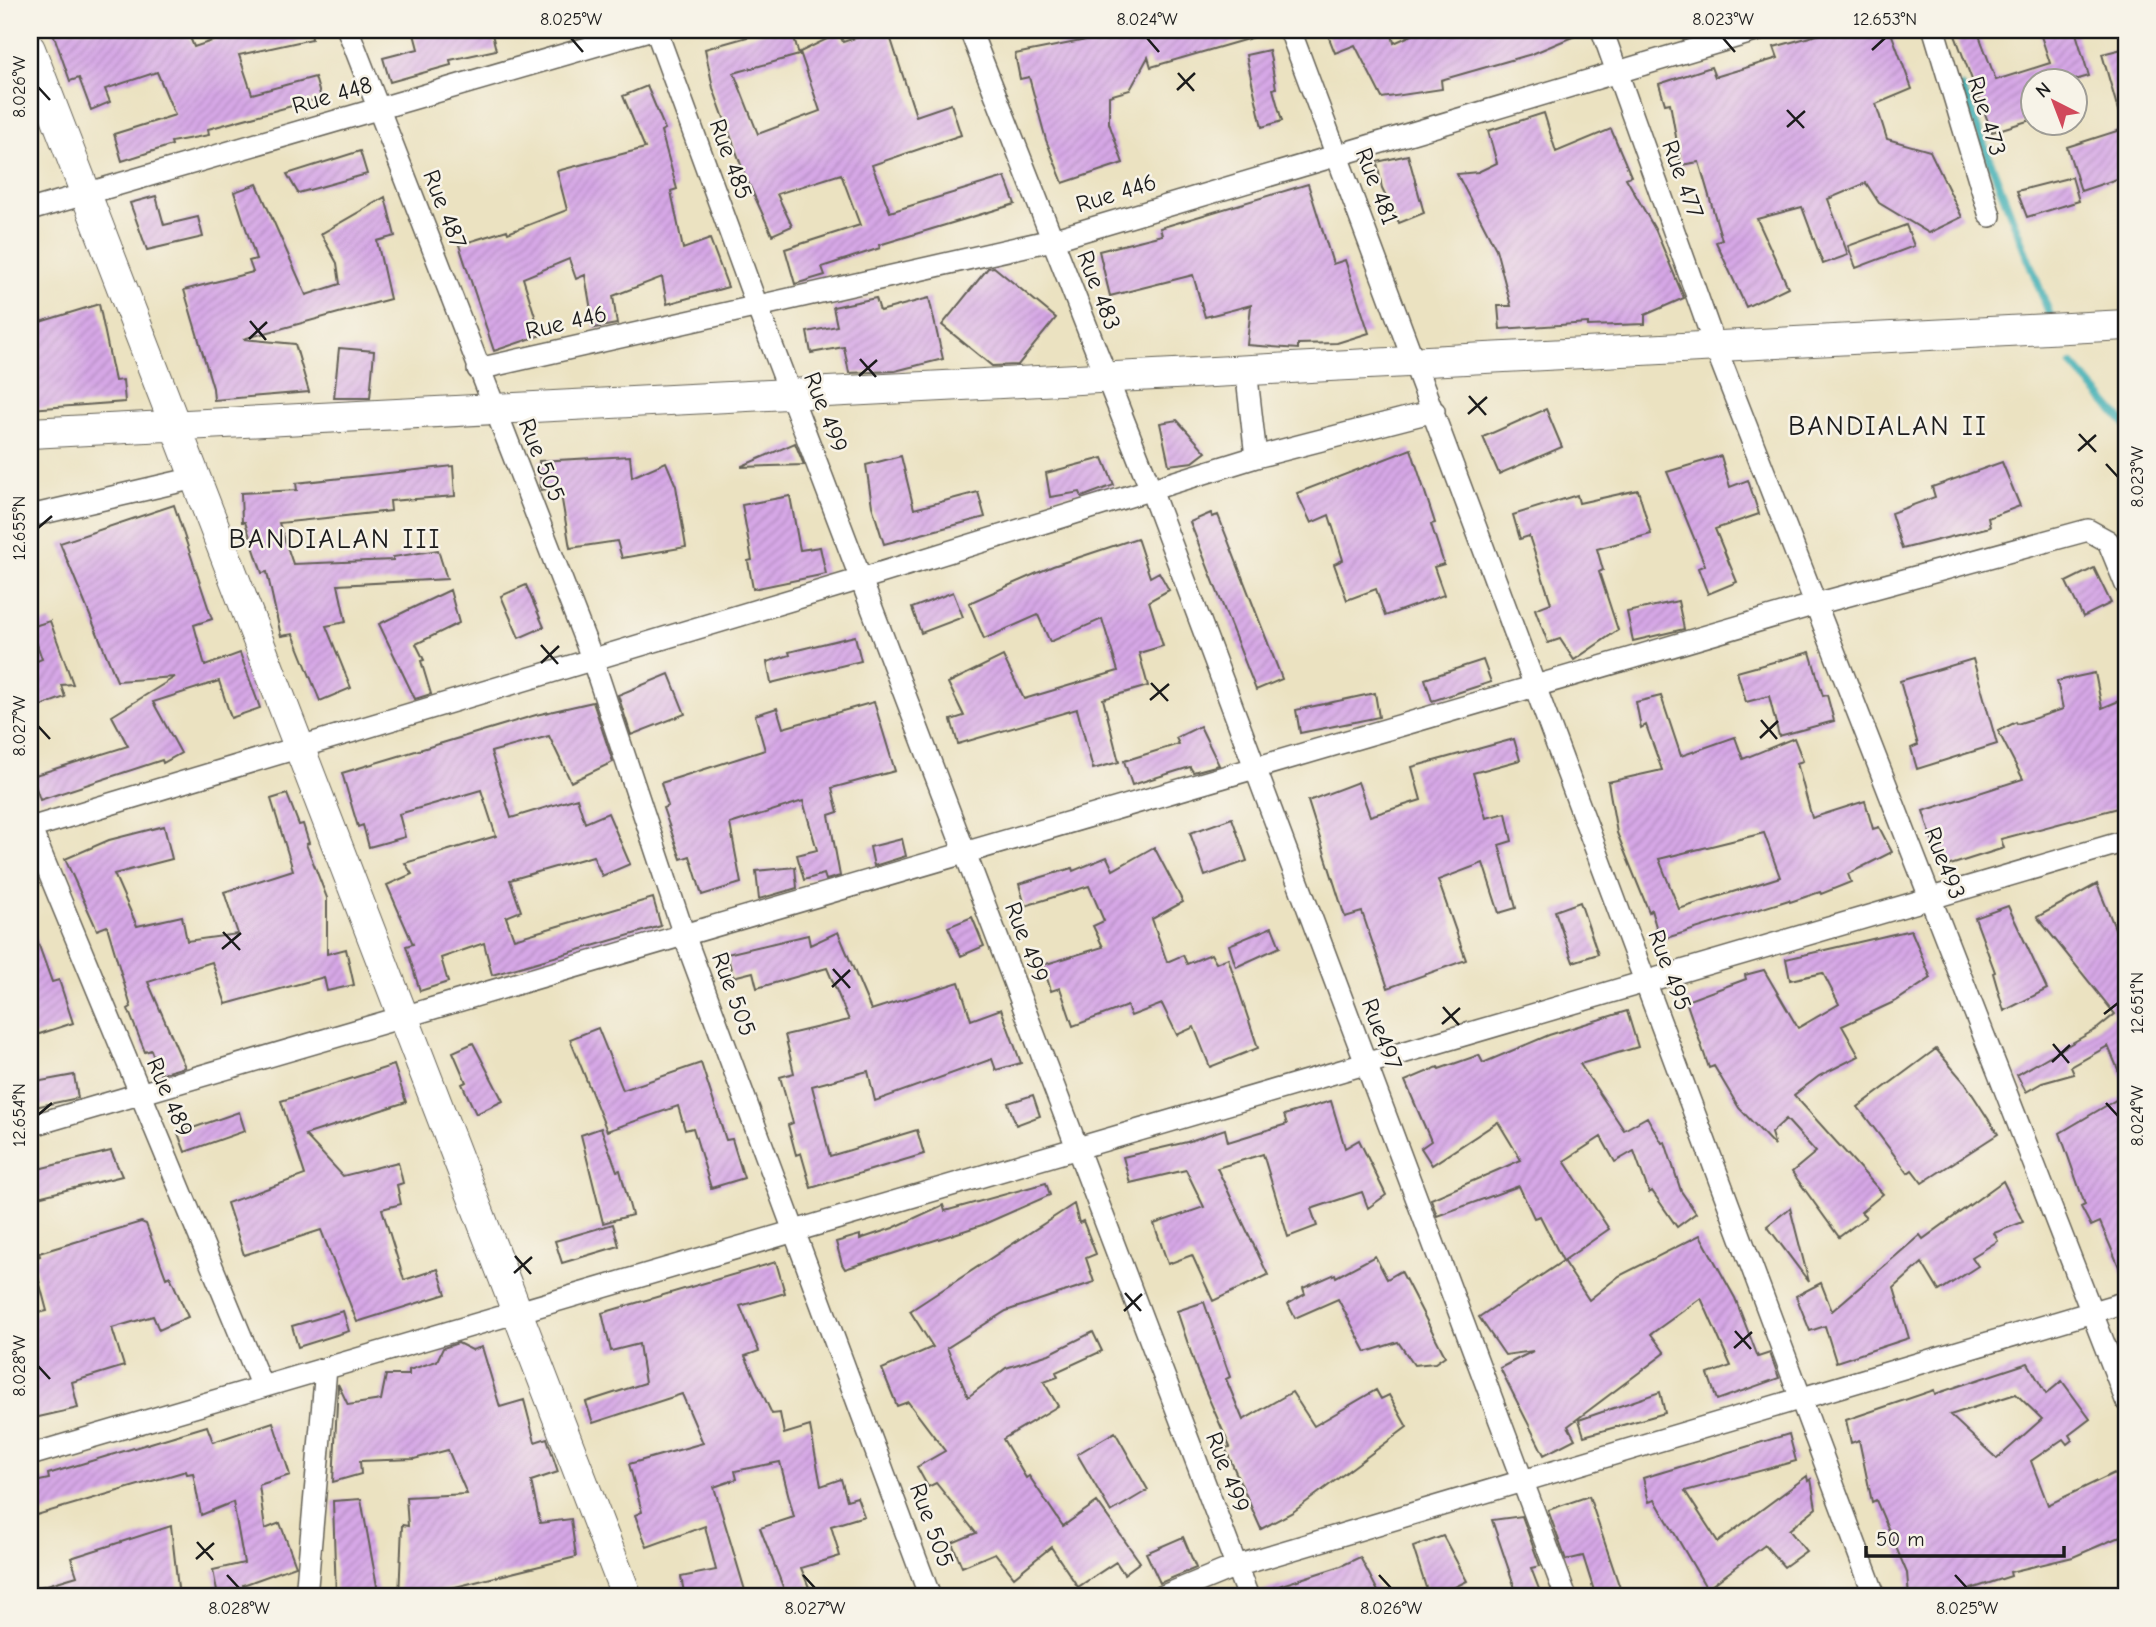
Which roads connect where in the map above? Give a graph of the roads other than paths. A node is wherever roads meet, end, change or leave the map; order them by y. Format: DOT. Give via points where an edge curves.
graph roads {
  1 [pos="348,30"];
  2 [pos="649,30"];
  3 [pos="656,30"];
  4 [pos="970,30"];
  5 [pos="1290,30"];
  6 [pos="1602,30"];
  7 [pos="1759,30"];
  8 [pos="1934,30"];
  9 [pos="30,49"];
  10 [pos="1617,72"];
  11 [pos="378,108"];
  12 [pos="1337,155"];
  13 [pos="85,194"];
  14 [pos="30,210"];
  15 [pos="1990,216"];
  16 [pos="1052,240"];
  17 [pos="757,306"];
  18 [pos="2126,325"];
  19 [pos="1715,345"];
  20 [pos="1416,361"];
  21 [pos="478,369"];
  22 [pos="1246,369"];
  23 [pos="1105,375"];
  24 [pos="790,392"];
  25 [pos="493,408"];
  26 [pos="1434,411"];
  27 [pos="175,426"];
  28 [pos="30,433"];
  29 [pos="1256,457"];
  30 [pos="195,478"];
  31 [pos="1151,490"];
  32 [pos="30,516"];
  33 [pos="861,579"];
  34 [pos="2126,585"];
  35 [pos="1816,604"];
  36 [pos="592,658"];
  37 [pos="1536,685"];
  38 [pos="299,747"];
  39 [pos="1253,768"];
  40 [pos="30,828"];
  41 [pos="2126,841"];
  42 [pos="965,853"];
  43 [pos="1930,898"];
  44 [pos="684,935"];
  45 [pos="1646,982"];
  46 [pos="403,1017"];
  47 [pos="1365,1064"];
  48 [pos="141,1094"];
  49 [pos="30,1126"];
  50 [pos="1078,1149"];
  51 [pos="794,1231"];
  52 [pos="2126,1302"];
  53 [pos="517,1312"];
  54 [pos="2092,1312"];
  55 [pos="326,1368"];
  56 [pos="262,1387"];
  57 [pos="1800,1396"];
  58 [pos="2126,1400"];
  59 [pos="30,1455"];
  60 [pos="1521,1479"];
  61 [pos="1236,1566"];
  62 [pos="306,1597"];
  63 [pos="627,1597"];
  64 [pos="930,1597"];
  65 [pos="1161,1597"];
  66 [pos="1248,1597"];
  67 [pos="1566,1597"];
  68 [pos="1875,1597"];
  1 -- 11 [label="street, Rue 487"];
  2 -- 11 [label="street, Rue 448"];
  3 -- 17 [label="street, Rue 485"];
  4 -- 16 [label="street, Rue 483"];
  5 -- 12 [label="street, Rue 481"];
  6 -- 10 [label="street, Rue 477"];
  7 -- 10 [label="street, Rue 446"];
  8 -- 15 [label="street, Rue 473"];
  9 -- 13 [label="street"];
  10 -- 12 [label="street, Rue 446"];
  10 -- 19 [label="street, Rue 477"];
  11 -- 13 [label="street, Rue 448"];
  11 -- 21 [label="street, Rue 487"];
  12 -- 16 [label="street, Rue 446"];
  12 -- 20 [label="street, Rue 481"];
  13 -- 14 [label="street, Rue 448"];
  13 -- 27 [label="street"];
  16 -- 17 [label="street, Rue 446"];
  16 -- 23 [label="street, Rue 483"];
  17 -- 21 [label="street, Rue 446"];
  17 -- 24 [label="street, Rue 499"];
  18 -- 19 [label="street"];
  19 -- 20 [label="street"];
  19 -- 35 [label="street, Rue493"];
  20 -- 22 [label="street"];
  20 -- 26 [label="street, Rue 495"];
  21 -- 25 [label="street, Rue 487"];
  22 -- 23 [label="street"];
  22 -- 29 [label="street"];
  23 -- 24 [label="street"];
  23 -- 31 [label="street, Rue 483"];
  24 -- 25 [label="street"];
  24 -- 33 [label="street, Rue 499"];
  25 -- 27 [label="street"];
  25 -- 36 [label="street, Rue 505"];
  26 -- 29 [label="street"];
  26 -- 37 [label="street, Rue 495"];
  27 -- 28 [label="street"];
  27 -- 30 [label="street"];
  29 -- 31 [label="street"];
  30 -- 32 [label="street"];
  30 -- 38 [label="street"];
  31 -- 33 [label="street"];
  31 -- 39 [label="street, Rue497"];
  33 -- 36 [label="street"];
  33 -- 42 [label="street, Rue 499"];
  34 -- 35 [label="street" via="2108,541 2088,530"];
  35 -- 37 [label="street"];
  35 -- 43 [label="street, Rue493"];
  36 -- 38 [label="street"];
  36 -- 44 [label="street, Rue 505"];
  37 -- 39 [label="street"];
  37 -- 45 [label="street, Rue 495"];
  38 -- 40 [label="street"];
  38 -- 46 [label="street"];
  39 -- 42 [label="street"];
  39 -- 47 [label="street, Rue497"];
  40 -- 48 [label="street, Rue 489"];
  41 -- 43 [label="street"];
  42 -- 44 [label="street"];
  42 -- 50 [label="street, Rue 499"];
  43 -- 45 [label="street"];
  43 -- 54 [label="street, Rue493"];
  44 -- 46 [label="street"];
  44 -- 51 [label="street, Rue 505"];
  45 -- 47 [label="street"];
  45 -- 57 [label="street, Rue 495"];
  46 -- 48 [label="street"];
  46 -- 53 [label="street"];
  47 -- 50 [label="street"];
  47 -- 60 [label="street, Rue497"];
  48 -- 49 [label="street"];
  48 -- 56 [label="street, Rue 489"];
  50 -- 51 [label="street"];
  50 -- 61 [label="street, Rue 499"];
  51 -- 53 [label="street"];
  51 -- 64 [label="street, Rue 505"];
  52 -- 54 [label="street"];
  53 -- 55 [label="street"];
  53 -- 63 [label="street"];
  54 -- 57 [label="street"];
  54 -- 58 [label="street, Rue493"];
  55 -- 56 [label="street"];
  55 -- 62 [label="street"];
  56 -- 59 [label="street"];
  57 -- 60 [label="street"];
  57 -- 68 [label="street, Rue 495"];
  60 -- 61 [label="street"];
  60 -- 67 [label="street, Rue497"];
  61 -- 65 [label="street"];
  61 -- 66 [label="street, Rue 499"];
}
